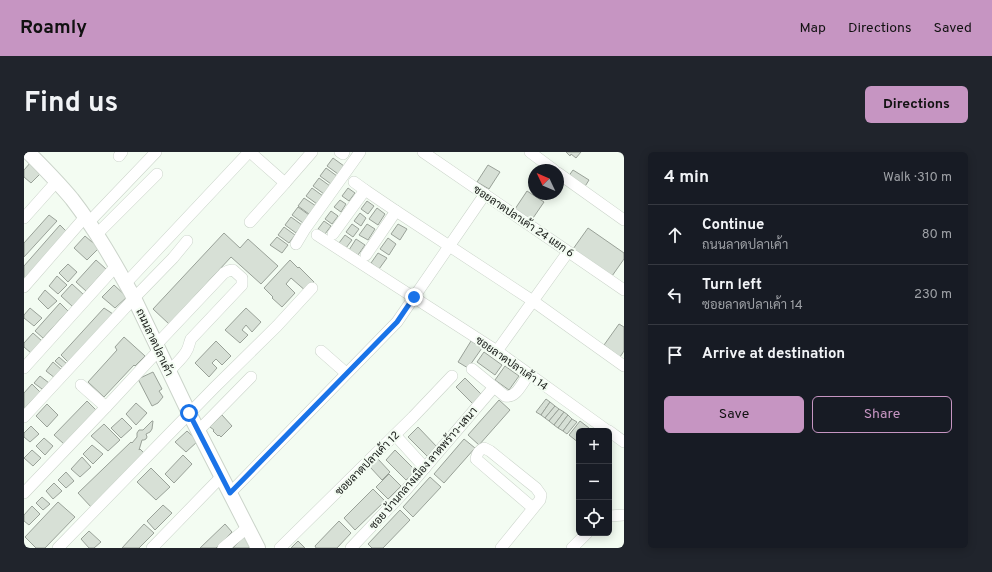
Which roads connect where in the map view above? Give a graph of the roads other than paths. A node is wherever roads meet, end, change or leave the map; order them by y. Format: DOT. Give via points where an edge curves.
graph roads {
  1 [pos="28,152"];
  2 [pos="156,152"];
  3 [pos="250,152"];
  4 [pos="312,152"];
  5 [pos="360,152"];
  6 [pos="423,152"];
  7 [pos="530,152"];
  8 [pos="546,164"];
  9 [pos="157,174"];
  10 [pos="564,177"];
  11 [pos="57,181"];
  12 [pos="354,182"];
  13 [pos="285,183"];
  14 [pos="365,190"];
  15 [pos="485,194"];
  16 [pos="396,211"];
  17 [pos="24,218"];
  18 [pos="624,220"];
  19 [pos="250,222"];
  20 [pos="90,224"];
  21 [pos="333,234"];
  22 [pos="317,235"];
  23 [pos="187,241"];
  24 [pos="296,244"];
  25 [pos="450,246"];
  26 [pos="568,252"];
  27 [pos="366,255"];
  28 [pos="116,266"];
  29 [pos="126,282"];
  30 [pos="24,287"];
  31 [pos="312,288"];
  32 [pos="624,290"];
  33 [pos="414,297"];
  34 [pos="134,298"];
  35 [pos="533,301"];
  36 [pos="157,348"];
  37 [pos="321,351"];
  38 [pos="497,351"];
  39 [pos="624,366"];
  40 [pos="24,368"];
  41 [pos="472,369"];
  42 [pos="168,372"];
  43 [pos="346,373"];
  44 [pos="452,376"];
  45 [pos="251,377"];
  46 [pos="525,380"];
  47 [pos="81,384"];
  48 [pos="494,387"];
  49 [pos="106,407"];
  50 [pos="189,413"];
  51 [pos="24,417"];
  52 [pos="605,428"];
  53 [pos="198,431"];
  54 [pos="612,433"];
  55 [pos="395,435"];
  56 [pos="624,442"];
  57 [pos="426,468"];
  58 [pos="221,477"];
  59 [pos="24,493"];
  60 [pos="230,493"];
  61 [pos="533,508"];
  62 [pos="624,515"];
  63 [pos="612,516"];
  64 [pos="248,527"];
  65 [pos="584,536"];
  66 [pos="58,548"];
  67 [pos="152,548"];
  68 [pos="223,548"];
  69 [pos="258,548"];
  70 [pos="280,548"];
  71 [pos="351,548"];
  72 [pos="501,548"];
  73 [pos="572,548"];
  1 -- 11 [label="main road, ถนนลาดปลาเค้า"];
  2 -- 20 [label="street"];
  3 -- 13 [label="street"];
  3 -- 29 [label="street"];
  4 -- 13 [label="street"];
  5 -- 24 [label="street"];
  6 -- 15 [label="street, ซอยลาดปลาเค้า 24 แยก 6"];
  7 -- 8 [label="street"];
  9 -- 20 [label="street"];
  10 -- 18 [label="street"];
  11 -- 17 [label="street"];
  11 -- 20 [label="main road, ถนนลาดปลาเค้า"];
  12 -- 14 [label="street"];
  13 -- 19 [label="street"];
  14 -- 16 [label="street"];
  14 -- 21 [label="street"];
  15 -- 25 [label="street"];
  15 -- 26 [label="street, ซอยลาดปลาเค้า 24 แยก 6"];
  16 -- 25 [label="street"];
  16 -- 27 [label="street"];
  20 -- 28 [label="main road, ถนนลาดปลาเค้า"];
  20 -- 30 [label="street"];
  22 -- 33 [label="street, ซอยลาดปลาเค้า 14"];
  23 -- 34 [label="street"];
  25 -- 33 [label="street"];
  25 -- 35 [label="street"];
  26 -- 32 [label="street, ซอยลาดปลาเค้า 24 แยก 6"];
  26 -- 35 [label="street"];
  28 -- 29 [label="main road, ถนนลาดปลาเค้า"];
  28 -- 40 [label="street"];
  29 -- 34 [label="main road, ถนนลาดปลาเค้า"];
  31 -- 50 [label="street"];
  33 -- 38 [label="street, ซอยลาดปลาเค้า 14"];
  33 -- 43 [label="street" via="397,322"];
  34 -- 36 [label="main road, ถนนลาดปลาเค้า"];
  34 -- 51 [label="street"];
  35 -- 38 [label="street"];
  35 -- 39 [label="street"];
  36 -- 42 [label="main road, ถนนลาดปลาเค้า"];
  36 -- 42 [label="street" via="224,273 233,270 242,278 242,285 191,339 188,350"];
  36 -- 49 [label="street"];
  37 -- 43 [label="street"];
  38 -- 52 [label="street, ซอยลาดปลาเค้า 14"];
  41 -- 48 [label="street"];
  42 -- 50 [label="main road, ถนนลาดปลาเค้า"];
  43 -- 60 [label="street"];
  44 -- 55 [label="street, ซอยลาดปลาเค้า 12"];
  45 -- 53 [label="street"];
  46 -- 48 [label="street" via="511,397 505,396"];
  47 -- 49 [label="street"];
  48 -- 57 [label="street, ซอย บ้านกลางเมือง ลาดพร้าว-เสนา"];
  49 -- 59 [label="street"];
  50 -- 53 [label="main road, ถนนลาดปลาเค้า"];
  50 -- 66 [label="street"];
  53 -- 58 [label="main road, ถนนลาดปลาเค้า"];
  54 -- 56 [label="street, ซอยลาดปลาเค้า 14"];
  55 -- 57 [label="street"];
  55 -- 70 [label="street, ซอยลาดปลาเค้า 12"];
  57 -- 71 [label="street, ซอย บ้านกลางเมือง ลาดพร้าว-เสนา"];
  58 -- 60 [label="main road, ถนนลาดปลาเค้า"];
  58 -- 67 [label="street"];
  60 -- 64 [label="main road, ถนนลาดปลาเค้า"];
  61 -- 61 [label="street" via="540,500 539,492 490,451 484,448 480,450 476,459"];
  61 -- 72 [label="street"];
  62 -- 63 [label="street"];
  64 -- 68 [label="street"];
  64 -- 69 [label="main road, ถนนลาดปลาเค้า"];
  65 -- 73 [label="street"];
}
